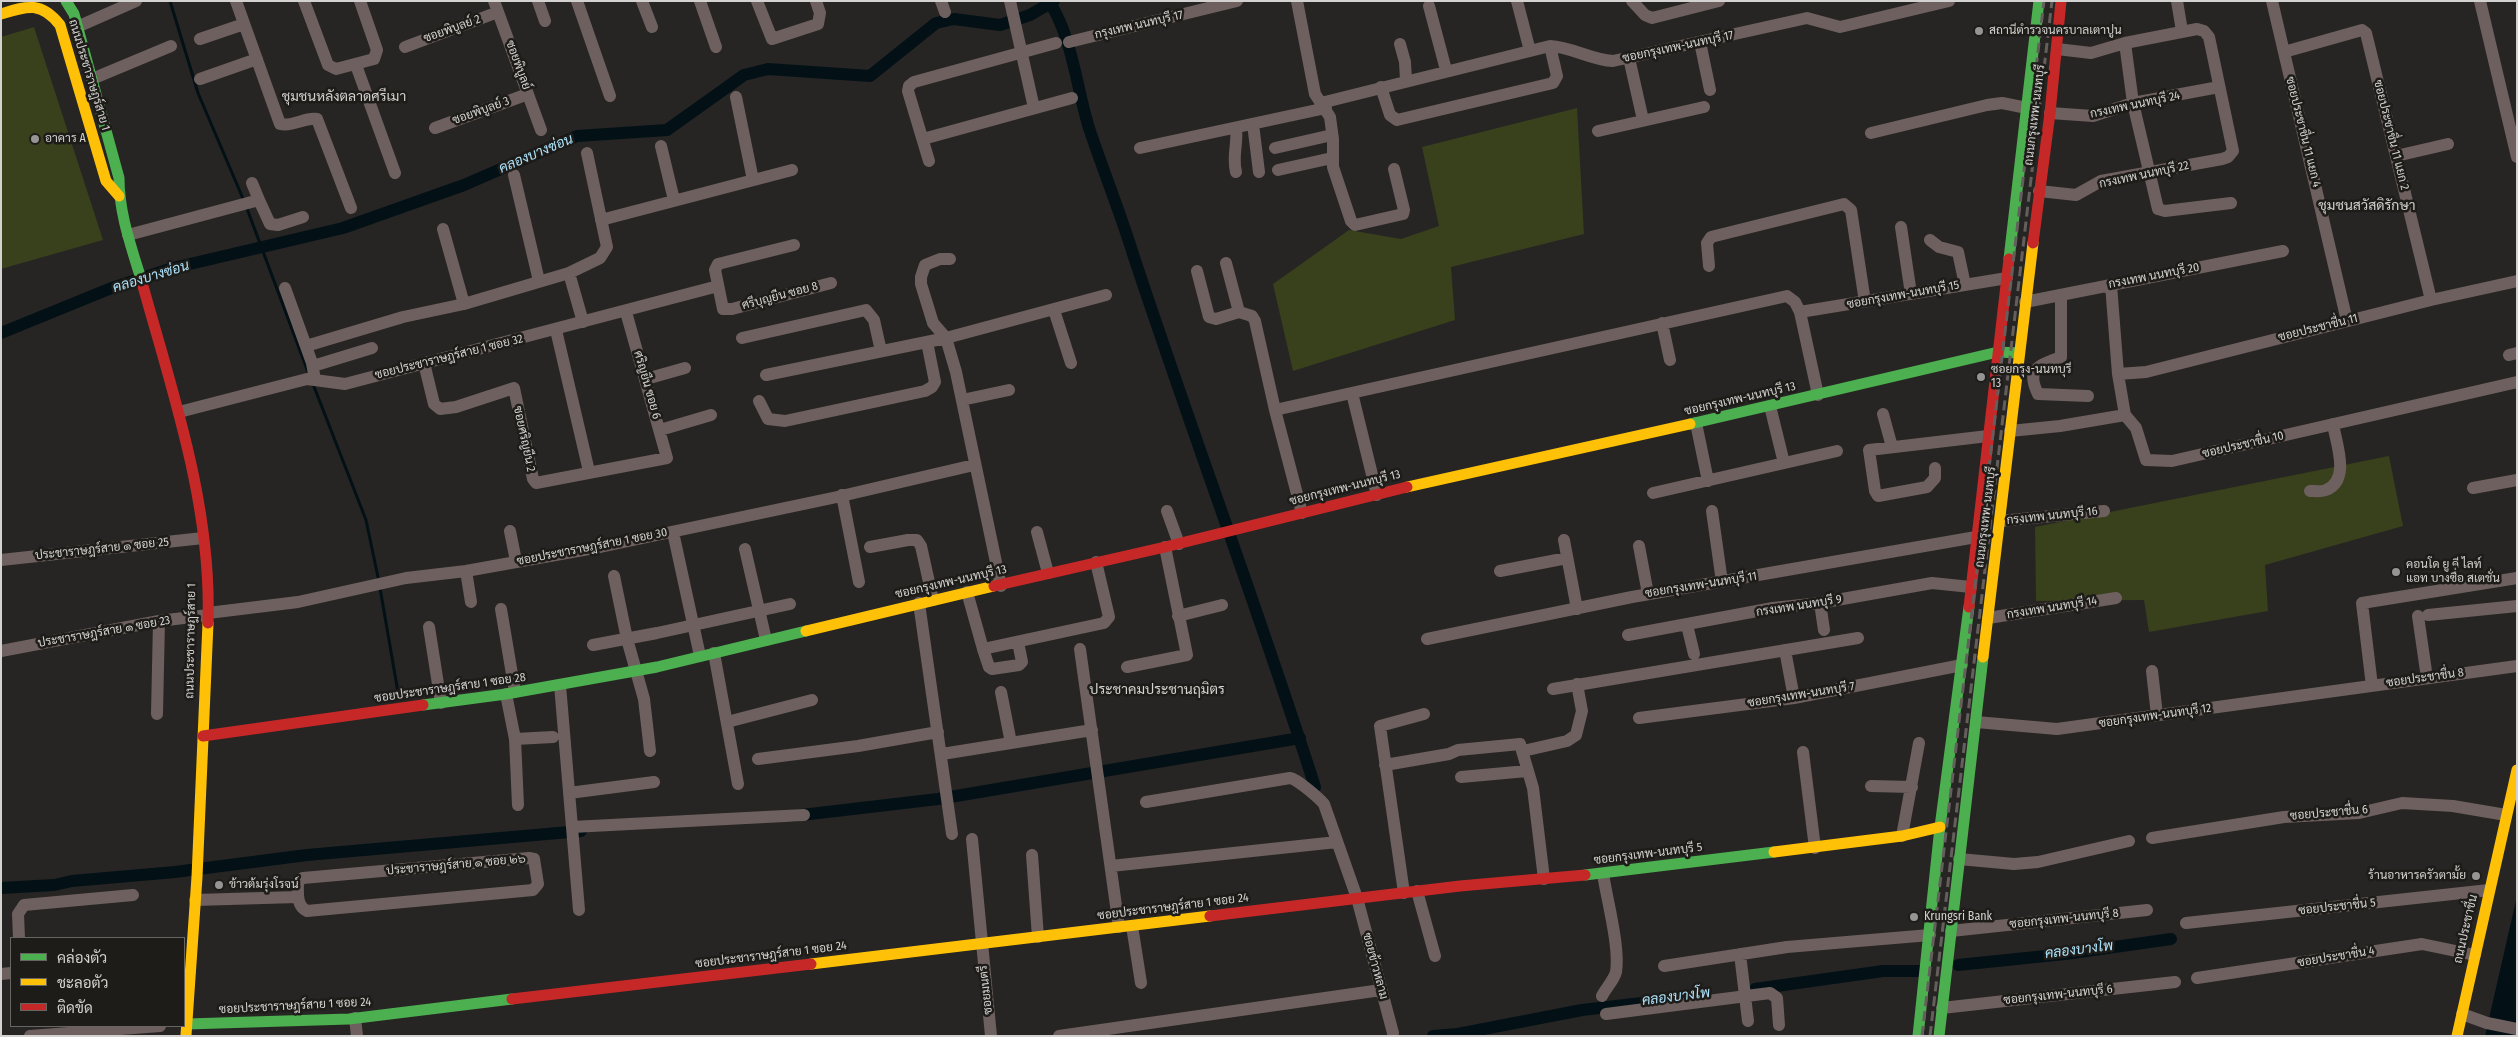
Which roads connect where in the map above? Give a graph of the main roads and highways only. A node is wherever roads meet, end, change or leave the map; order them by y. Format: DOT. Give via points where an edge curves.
graph roads {
  1 [pos="66,1"];
  2 [pos="2039,1"];
  3 [pos="2061,1"];
  4 [pos="1,14"];
  5 [pos="119,196"];
  6 [pos="1998,352"];
  7 [pos="2019,353"];
  8 [pos="700,656"];
  9 [pos="203,736"];
  10 [pos="2517,770"];
  11 [pos="1940,827"];
  12 [pos="1357,898"];
  13 [pos="1930,931"];
  14 [pos="1951,931"];
  15 [pos="188,964"];
  16 [pos="186,1028"];
  17 [pos="1918,1036"];
  18 [pos="1939,1036"];
  19 [pos="2456,1036"];
  1 -- 5 [label="main road, ถนนประชาราษฎร์สาย 1" via="74,14 119,178"];
  2 -- 6 [label="main road, ถนนกรุงเทพ-นนทบุรี"];
  3 -- 7 [label="main road, ถนนกรุงเทพ-นนทบุรี"];
  4 -- 5 [label="main road, ถนนประชาราษฎร์สาย 1" via="36,4 50,10 60,24 106,181"];
  5 -- 9 [label="main road, ถนนประชาราษฎร์สาย 1" via="194,470 208,614"];
  6 -- 7 [label="main road, ซอยกรุงเทพ-นนทบุรี 13"];
  6 -- 8 [label="main road, ซอยกรุงเทพ-นนทบุรี 13"];
  6 -- 11 [label="main road, ถนนกรุงเทพ-นนทบุรี"];
  7 -- 14 [label="main road, ถนนกรุงเทพ-นนทบุรี"];
  8 -- 9 [label="main road, ซอยประชาราษฎร์สาย 1 ซอย 28" via="560,685"];
  9 -- 15 [label="main road, ถนนประชาราษฎร์สาย 1" via="197,877"];
  10 -- 19 [label="main road, ถนนประชาชื่น"];
  11 -- 12 [label="main road, ซอยกรุงเทพ-นนทบุรี 5" via="1902,836 1602,874"];
  11 -- 13 [label="main road, ถนนกรุงเทพ-นนทบุรี"];
  12 -- 16 [label="main road, ซอยประชาราษฎร์สาย 1 ซอย 24" via="355,1018"];
  13 -- 14 [label="main road"];
  13 -- 17 [label="main road, ถนนกรุงเทพ-นนทบุรี"];
  14 -- 18 [label="main road, ถนนกรุงเทพ-นนทบุรี"];
  15 -- 16 [label="main road, ถนนประชาราษฎร์สาย 1"];
}
